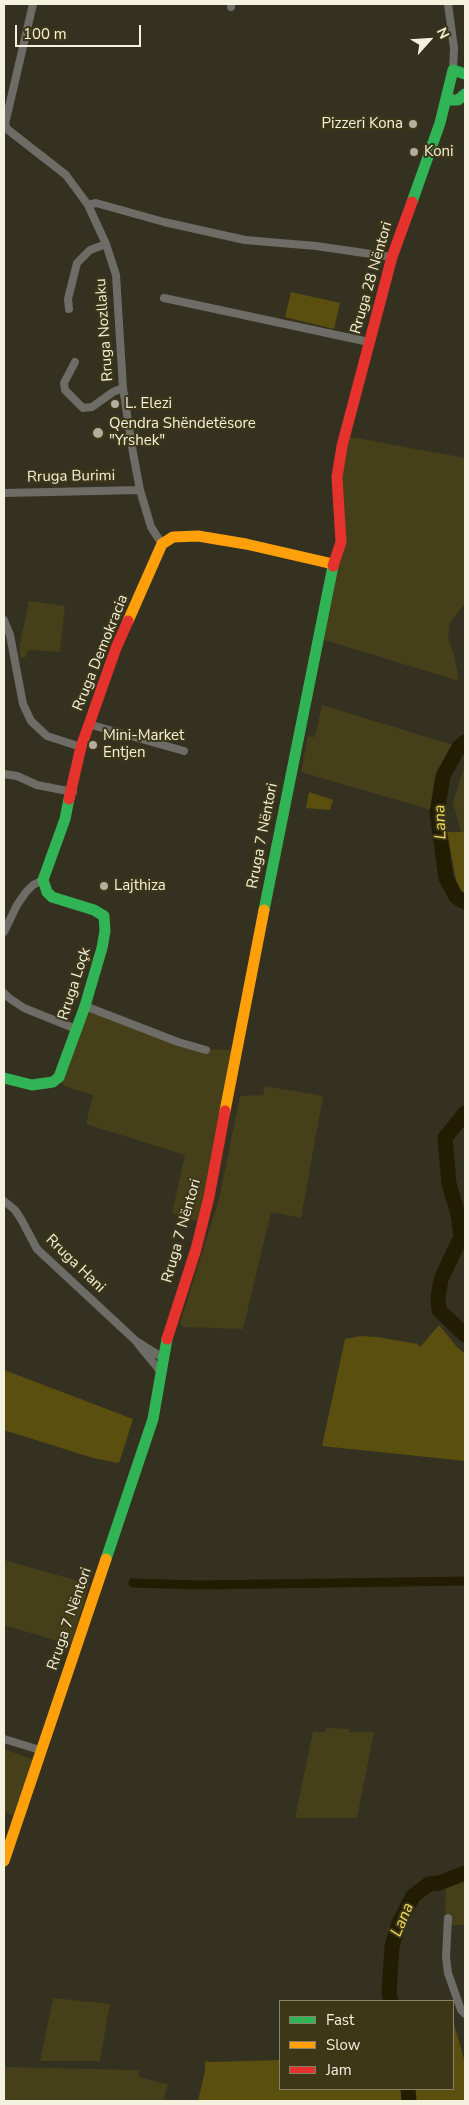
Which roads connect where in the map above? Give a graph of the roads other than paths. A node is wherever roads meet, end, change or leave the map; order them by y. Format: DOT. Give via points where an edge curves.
graph roads {
  1 [pos="33,4"];
  2 [pos="448,4"];
  3 [pos="462,72"];
  4 [pos="465,94"];
  5 [pos="447,100"];
  6 [pos="6,115"];
  7 [pos="5,130"];
  8 [pos="88,205"];
  9 [pos="106,244"];
  10 [pos="392,257"];
  11 [pos="164,298"];
  12 [pos="69,309"];
  13 [pos="369,342"];
  14 [pos="76,362"];
  15 [pos="123,388"];
  16 [pos="140,490"];
  17 [pos="4,492"];
  18 [pos="162,544"];
  19 [pos="333,564"];
  20 [pos="4,620"];
  21 [pos="88,724"];
  22 [pos="81,747"];
  23 [pos="184,751"];
  24 [pos="4,774"];
  25 [pos="73,792"];
  26 [pos="43,880"];
  27 [pos="4,932"];
  28 [pos="4,993"];
  29 [pos="85,1006"];
  30 [pos="76,1029"];
  31 [pos="206,1050"];
  32 [pos="4,1078"];
  33 [pos="4,1201"];
  34 [pos="136,1341"];
  35 [pos="163,1358"];
  36 [pos="161,1372"];
  37 [pos="4,1739"];
  38 [pos="40,1750"];
  39 [pos="4,1861"];
  40 [pos="448,1918"];
  41 [pos="465,2014"];
  1 -- 6 [label="street, Rruga Nozllaku"];
  2 -- 3 [label="street, Rruga 28 Nëntori" via="454,48"];
  3 -- 5 [label="main road, Rruga 28 Nëntori"];
  4 -- 5 [label="main road" via="458,100"];
  5 -- 10 [label="main road, Rruga 28 Nëntori"];
  6 -- 7 [label="street, Rruga Nozllaku"];
  7 -- 8 [label="street, Rruga Nozllaku" via="66,175"];
  8 -- 9 [label="street, Rruga Nozllaku"];
  8 -- 10 [label="street" via="96,204 245,240"];
  9 -- 12 [label="street" via="90,250 77,263 68,299"];
  9 -- 15 [label="street, Rruga Nozllaku" via="116,275"];
  10 -- 13 [label="main road, Rruga 28 Nëntori"];
  11 -- 13 [label="street"];
  13 -- 19 [label="main road, Rruga 28 Nëntori" via="338,465 342,531"];
  14 -- 15 [label="street" via="64,384 65,390 83,408 92,407"];
  15 -- 16 [label="street, Rruga Nozllaku"];
  16 -- 17 [label="street, Rruga Burimi"];
  16 -- 18 [label="street, Rruga Nozllaku" via="151,527"];
  18 -- 19 [label="main road" via="173,537 198,536"];
  18 -- 21 [label="main road, Rruga Demokracia" via="116,648"];
  19 -- 35 [label="main road, Rruga 7 Nëntori" via="210,1197"];
  20 -- 22 [label="street" via="10,635 23,704 31,721 47,736"];
  21 -- 22 [label="main road, Rruga Demokracia"];
  21 -- 23 [label="street"];
  22 -- 25 [label="main road, Rruga Demokracia"];
  24 -- 25 [label="street"];
  25 -- 26 [label="main road, Rruga Demokracia"];
  26 -- 27 [label="street" via="26,892"];
  26 -- 29 [label="main road, Rruga Loçk" via="46,892 52,897 104,916 104,941"];
  28 -- 30 [label="street" via="24,1008"];
  29 -- 30 [label="main road, Rruga Loçk"];
  29 -- 31 [label="street"];
  30 -- 32 [label="main road, Rruga Loçk" via="64,1066 53,1082 32,1086"];
  33 -- 34 [label="street, Rruga Hani" via="18,1215 37,1248"];
  34 -- 35 [label="street, Rruga Hani"];
  34 -- 36 [label="street, Rruga Hani"];
  35 -- 36 [label="main road, Rruga 7 Nëntori"];
  36 -- 38 [label="main road, Rruga 7 Nëntori" via="153,1419"];
  37 -- 38 [label="street"];
  38 -- 39 [label="main road, Rruga 7 Nëntori"];
  40 -- 41 [label="street" via="448,1973"];
}
